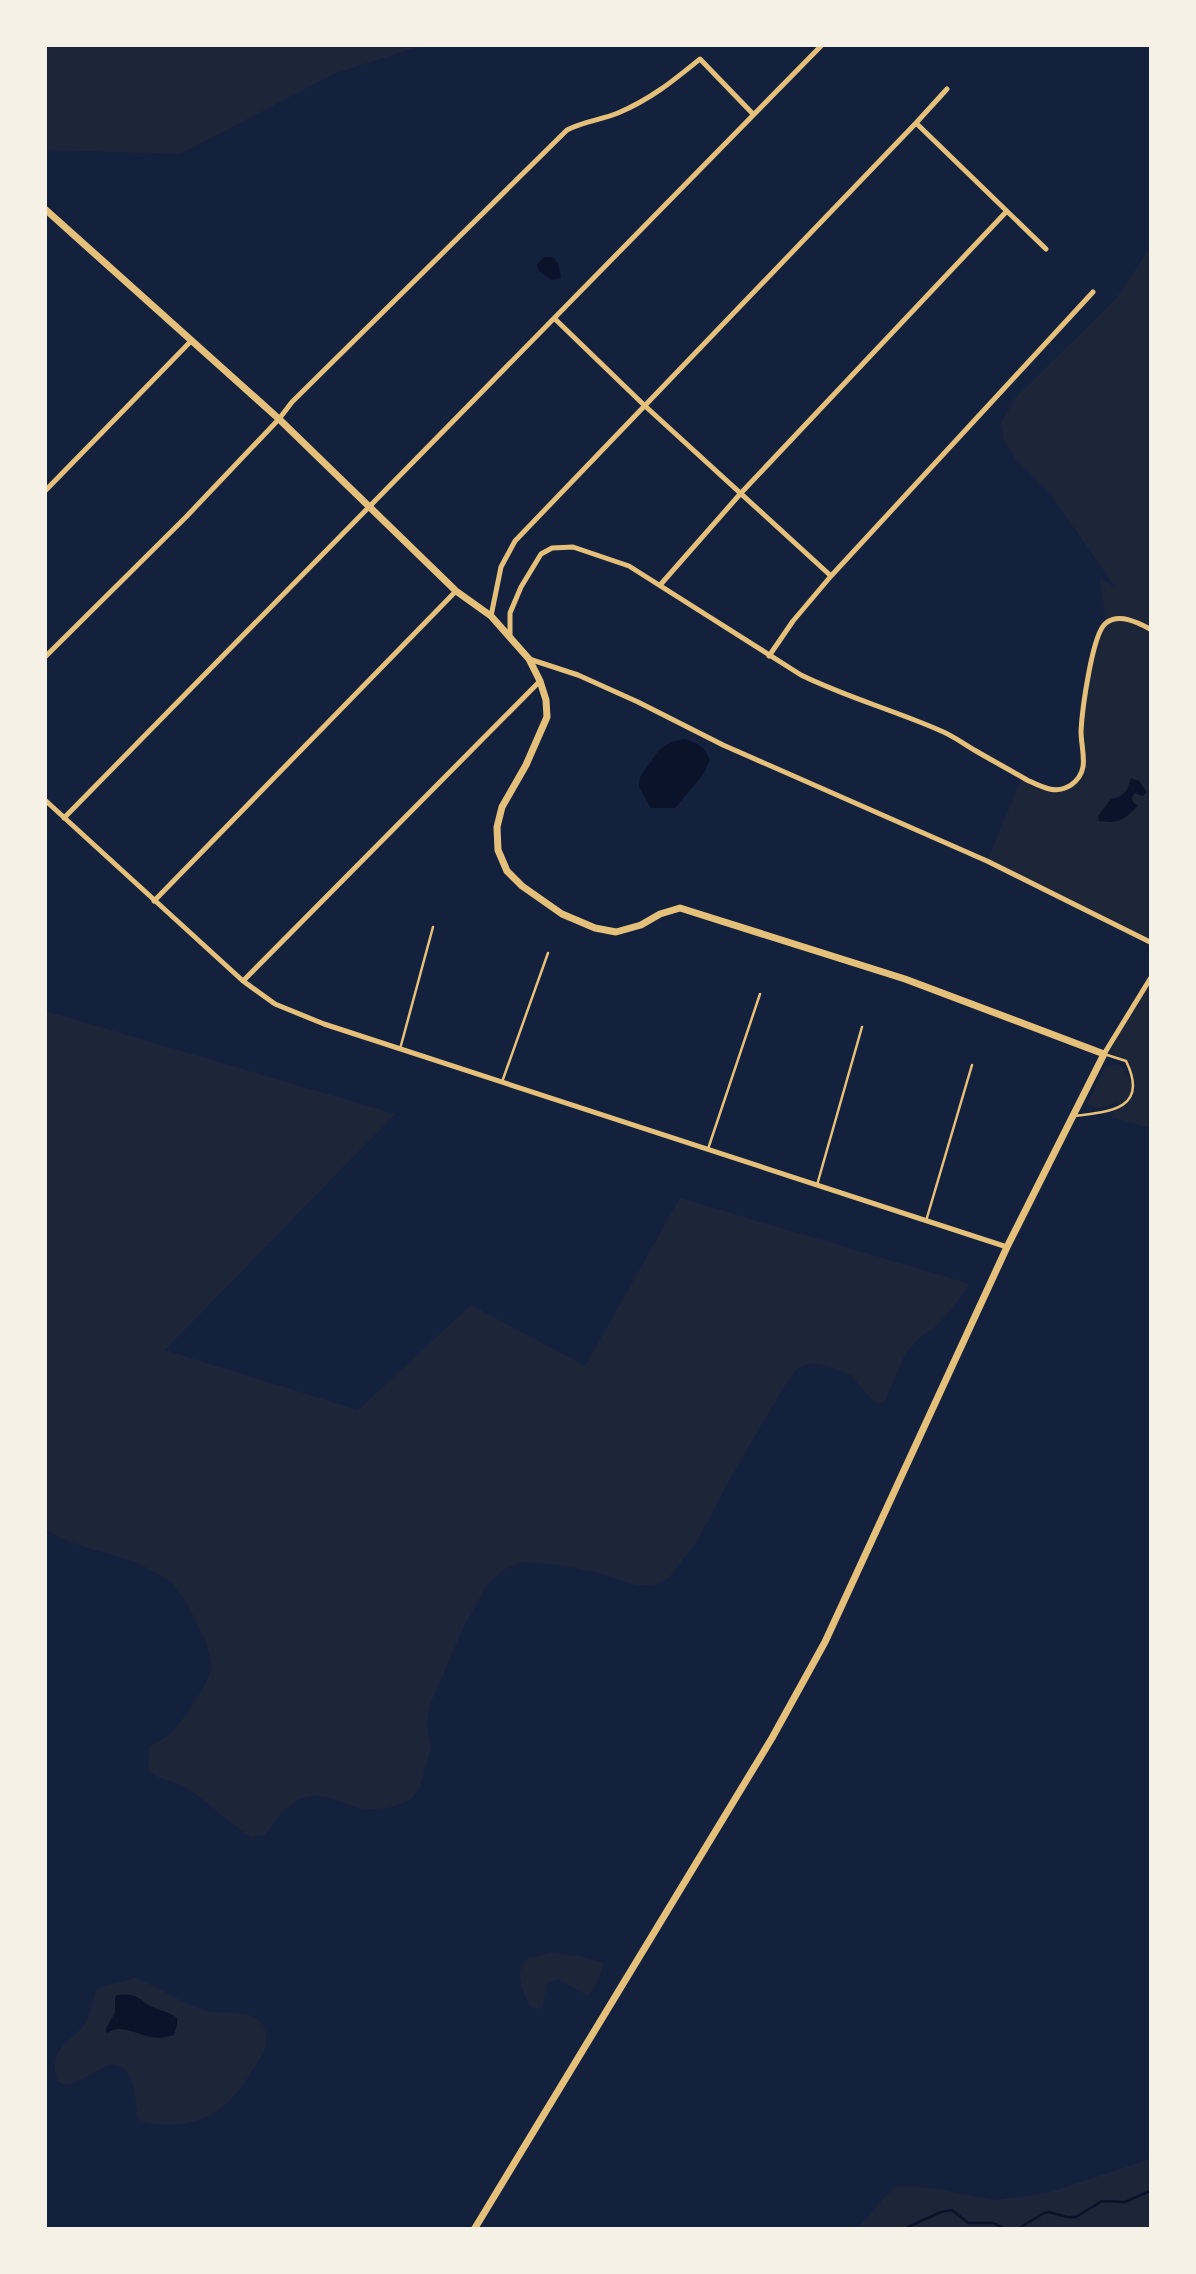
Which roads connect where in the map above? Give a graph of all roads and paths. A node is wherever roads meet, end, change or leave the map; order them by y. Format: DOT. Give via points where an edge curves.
graph roads {
  1 [pos="821,46"];
  2 [pos="947,89"];
  3 [pos="753,114"];
  4 [pos="916,123"];
  5 [pos="46,210"];
  6 [pos="1006,212"];
  7 [pos="1046,249"];
  8 [pos="1093,292"];
  9 [pos="555,319"];
  10 [pos="192,340"];
  11 [pos="645,405"];
  12 [pos="279,419"];
  13 [pos="46,490"];
  14 [pos="741,493"];
  15 [pos="369,505"];
  16 [pos="831,576"];
  17 [pos="661,584"];
  18 [pos="456,591"];
  19 [pos="491,616"];
  20 [pos="1150,629"];
  21 [pos="510,638"];
  22 [pos="46,656"];
  23 [pos="769,656"];
  24 [pos="529,659"];
  25 [pos="540,681"];
  26 [pos="46,801"];
  27 [pos="64,818"];
  28 [pos="154,901"];
  29 [pos="433,927"];
  30 [pos="1150,942"];
  31 [pos="548,953"];
  32 [pos="1150,979"];
  33 [pos="243,981"];
  34 [pos="760,994"];
  35 [pos="862,1027"];
  36 [pos="400,1049"];
  37 [pos="1104,1054"];
  38 [pos="972,1065"];
  39 [pos="502,1082"];
  40 [pos="1074,1116"];
  41 [pos="708,1149"];
  42 [pos="817,1185"];
  43 [pos="926,1220"];
  44 [pos="1007,1247"];
  45 [pos="475,2228"];
  1 -- 3 [label="street"];
  2 -- 4 [label="street"];
  3 -- 9 [label="street"];
  3 -- 12 [label="street" via="700,59 655,95 567,130"];
  4 -- 6 [label="street"];
  4 -- 11 [label="street"];
  5 -- 10 [label="street"];
  6 -- 7 [label="street"];
  6 -- 14 [label="street"];
  8 -- 16 [label="street"];
  9 -- 11 [label="street"];
  9 -- 15 [label="street"];
  10 -- 12 [label="street"];
  10 -- 13 [label="street"];
  11 -- 14 [label="street"];
  11 -- 19 [label="street" via="515,541 501,567"];
  12 -- 15 [label="street"];
  12 -- 22 [label="street"];
  14 -- 16 [label="street"];
  14 -- 17 [label="street"];
  15 -- 18 [label="street"];
  15 -- 27 [label="street"];
  16 -- 23 [label="street"];
  17 -- 21 [label="street" via="602,556 573,547 552,548 541,554 522,587 510,613"];
  17 -- 23 [label="street"];
  18 -- 19 [label="street"];
  18 -- 28 [label="street"];
  19 -- 21 [label="street"];
  20 -- 23 [label="street" via="1121,618 1101,628 1083,713 1084,766 1081,775 1060,790 1041,787 941,730 830,689"];
  21 -- 24 [label="street"];
  24 -- 25 [label="street"];
  24 -- 30 [label="street" via="638,702 723,745 987,861"];
  25 -- 33 [label="street"];
  25 -- 37 [label="street" via="547,717 502,807 497,827 498,850 508,870 537,899 577,921 616,932 680,908 905,979"];
  26 -- 27 [label="street"];
  27 -- 28 [label="street"];
  28 -- 33 [label="street"];
  29 -- 36 [label="lane"];
  31 -- 39 [label="lane"];
  32 -- 37 [label="street"];
  33 -- 36 [label="street" via="275,1004"];
  34 -- 41 [label="lane"];
  35 -- 42 [label="lane"];
  36 -- 39 [label="street"];
  37 -- 40 [label="street"];
  37 -- 40 [label="lane" via="1126,1061 1132,1074 1132,1095 1115,1110"];
  38 -- 43 [label="lane"];
  39 -- 41 [label="street"];
  40 -- 44 [label="street"];
  41 -- 42 [label="street"];
  42 -- 43 [label="street"];
  43 -- 44 [label="street"];
  44 -- 45 [label="street" via="825,1642 772,1738"];
}
